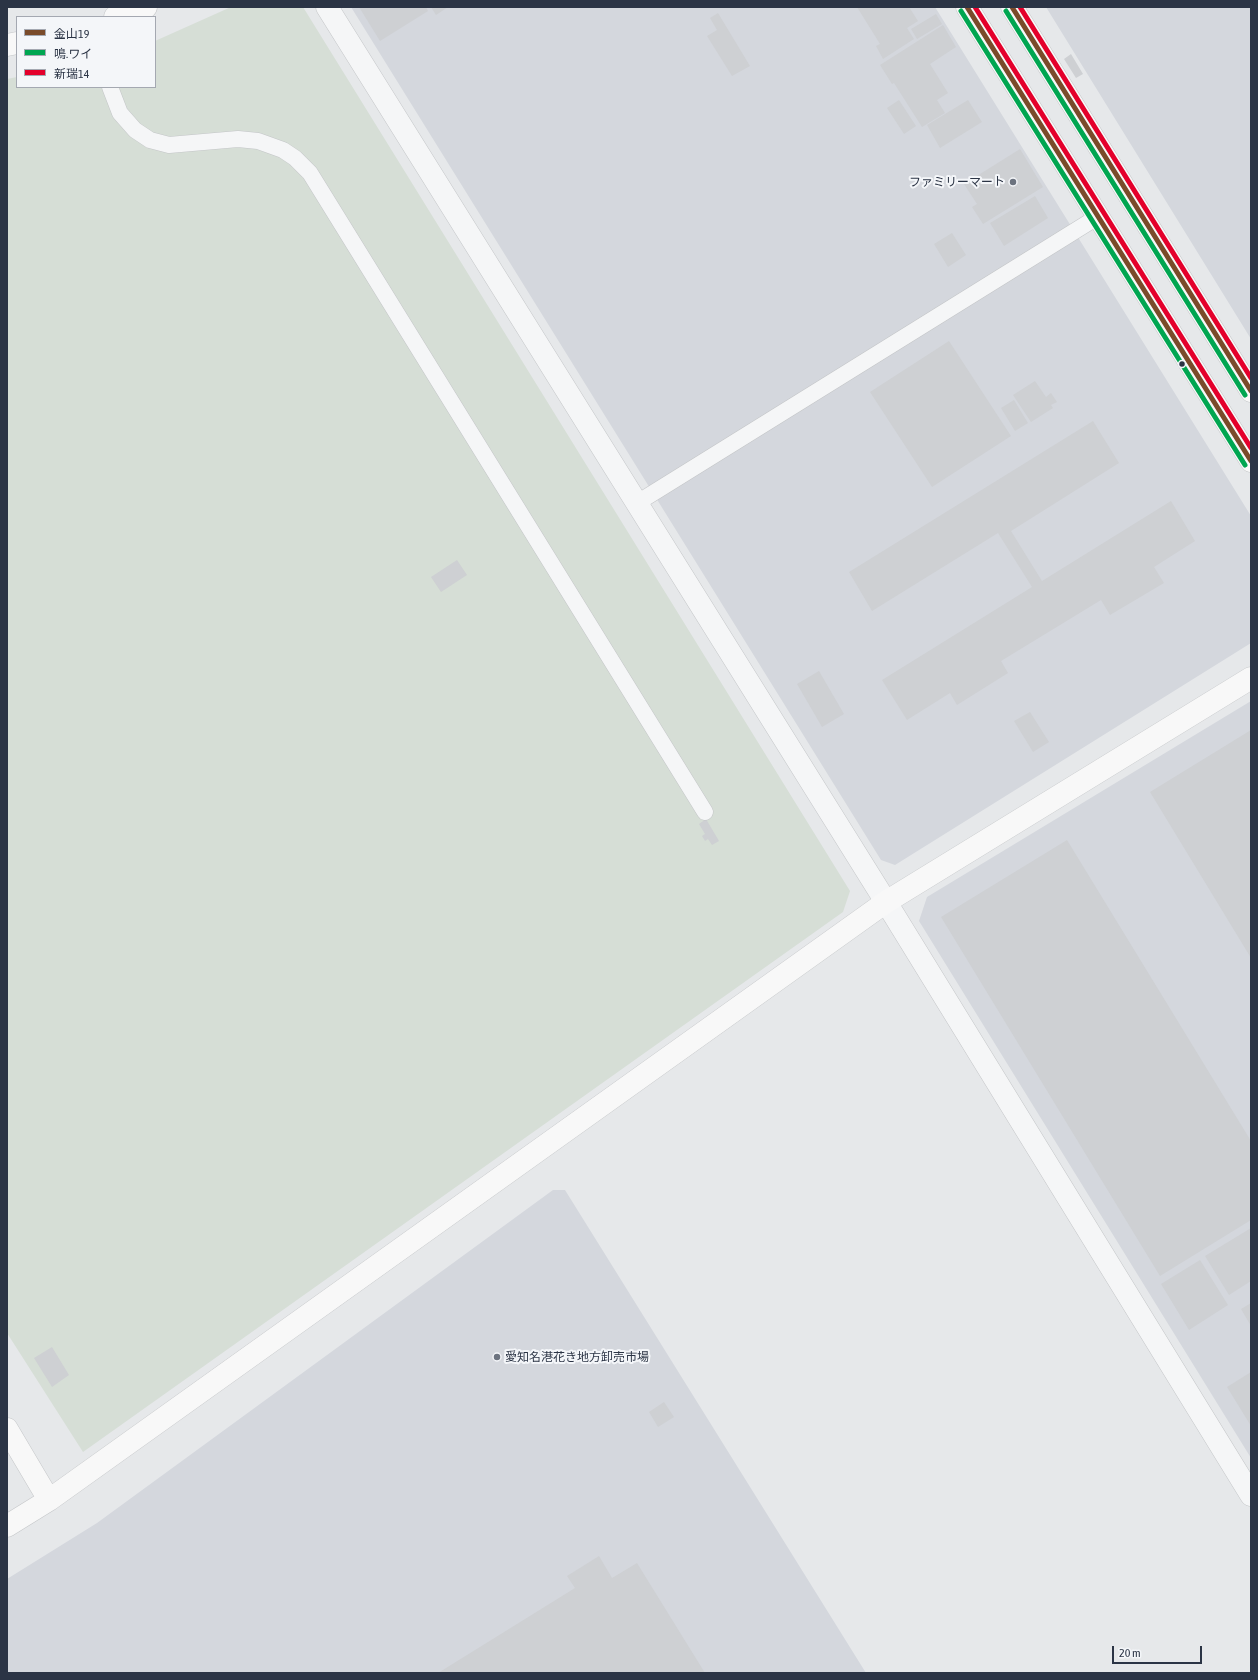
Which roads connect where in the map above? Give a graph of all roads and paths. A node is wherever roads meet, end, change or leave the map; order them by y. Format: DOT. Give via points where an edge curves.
graph roads {
  1 [pos="146,7"];
  2 [pos="327,7"];
  3 [pos="967,7"];
  4 [pos="1012,7"];
  5 [pos="118,16"];
  6 [pos="110,88"];
  7 [pos="1099,216"];
  8 [pos="1251,392"];
  9 [pos="1251,461"];
  10 [pos="636,503"];
  11 [pos="1251,678"];
  12 [pos="705,812"];
  13 [pos="886,902"];
  14 [pos="7,1430"];
  15 [pos="1251,1495"];
  16 [pos="49,1500"];
  17 [pos="7,1526"];
  1 -- 5 [label="street"];
  2 -- 10 [label="street"];
  3 -- 7 [label="street"];
  4 -- 8 [label="street"];
  6 -- 12 [label="lane" via="120,113 135,130 150,140 169,145 238,139 258,141 283,150 310,173"];
  7 -- 9 [label="street"];
  7 -- 10 [label="lane"];
  10 -- 13 [label="street"];
  11 -- 13 [label="street"];
  13 -- 15 [label="street"];
  13 -- 16 [label="street"];
  14 -- 16 [label="street"];
  16 -- 17 [label="street"];
}
